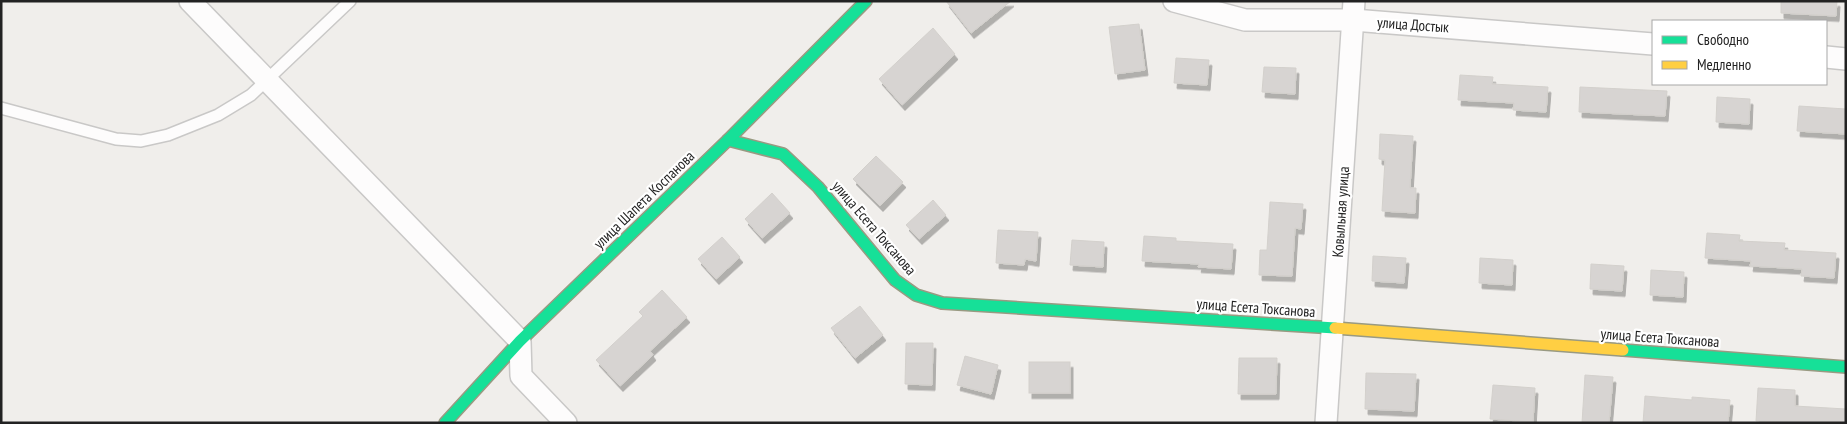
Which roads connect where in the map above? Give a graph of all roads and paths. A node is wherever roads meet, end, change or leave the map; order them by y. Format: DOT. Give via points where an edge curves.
graph roads {
  1 [pos="190,1"];
  2 [pos="350,1"];
  3 [pos="866,1"];
  4 [pos="1174,1"];
  5 [pos="1354,11"];
  6 [pos="1652,44"];
  7 [pos="1827,57"];
  8 [pos="1846,59"];
  9 [pos="268,80"];
  10 [pos="1,108"];
  11 [pos="728,140"];
  12 [pos="1334,328"];
  13 [pos="520,341"];
  14 [pos="1846,367"];
  15 [pos="445,423"];
  16 [pos="566,423"];
  17 [pos="1326,423"];
  1 -- 9 [label="street"];
  2 -- 9 [label="lane"];
  3 -- 11 [label="street, улица Шапета Коспанова"];
  4 -- 5 [label="street, улица Достык" via="1245,20"];
  5 -- 6 [label="street, улица Достык"];
  5 -- 12 [label="street, Ковыльная улица"];
  7 -- 8 [label="street"];
  9 -- 10 [label="lane" via="251,95 218,115 168,135 141,141 116,139"];
  9 -- 13 [label="street"];
  11 -- 12 [label="street, улица Есета Токсанова" via="783,154 818,187 895,280 916,295 942,303"];
  11 -- 13 [label="street, улица Шапета Коспанова"];
  12 -- 14 [label="street, улица Есета Токсанова"];
  12 -- 17 [label="street, Ковыльная улица"];
  13 -- 15 [label="street, улица Шапета Коспанова"];
  13 -- 16 [label="street" via="522,376"];
}
